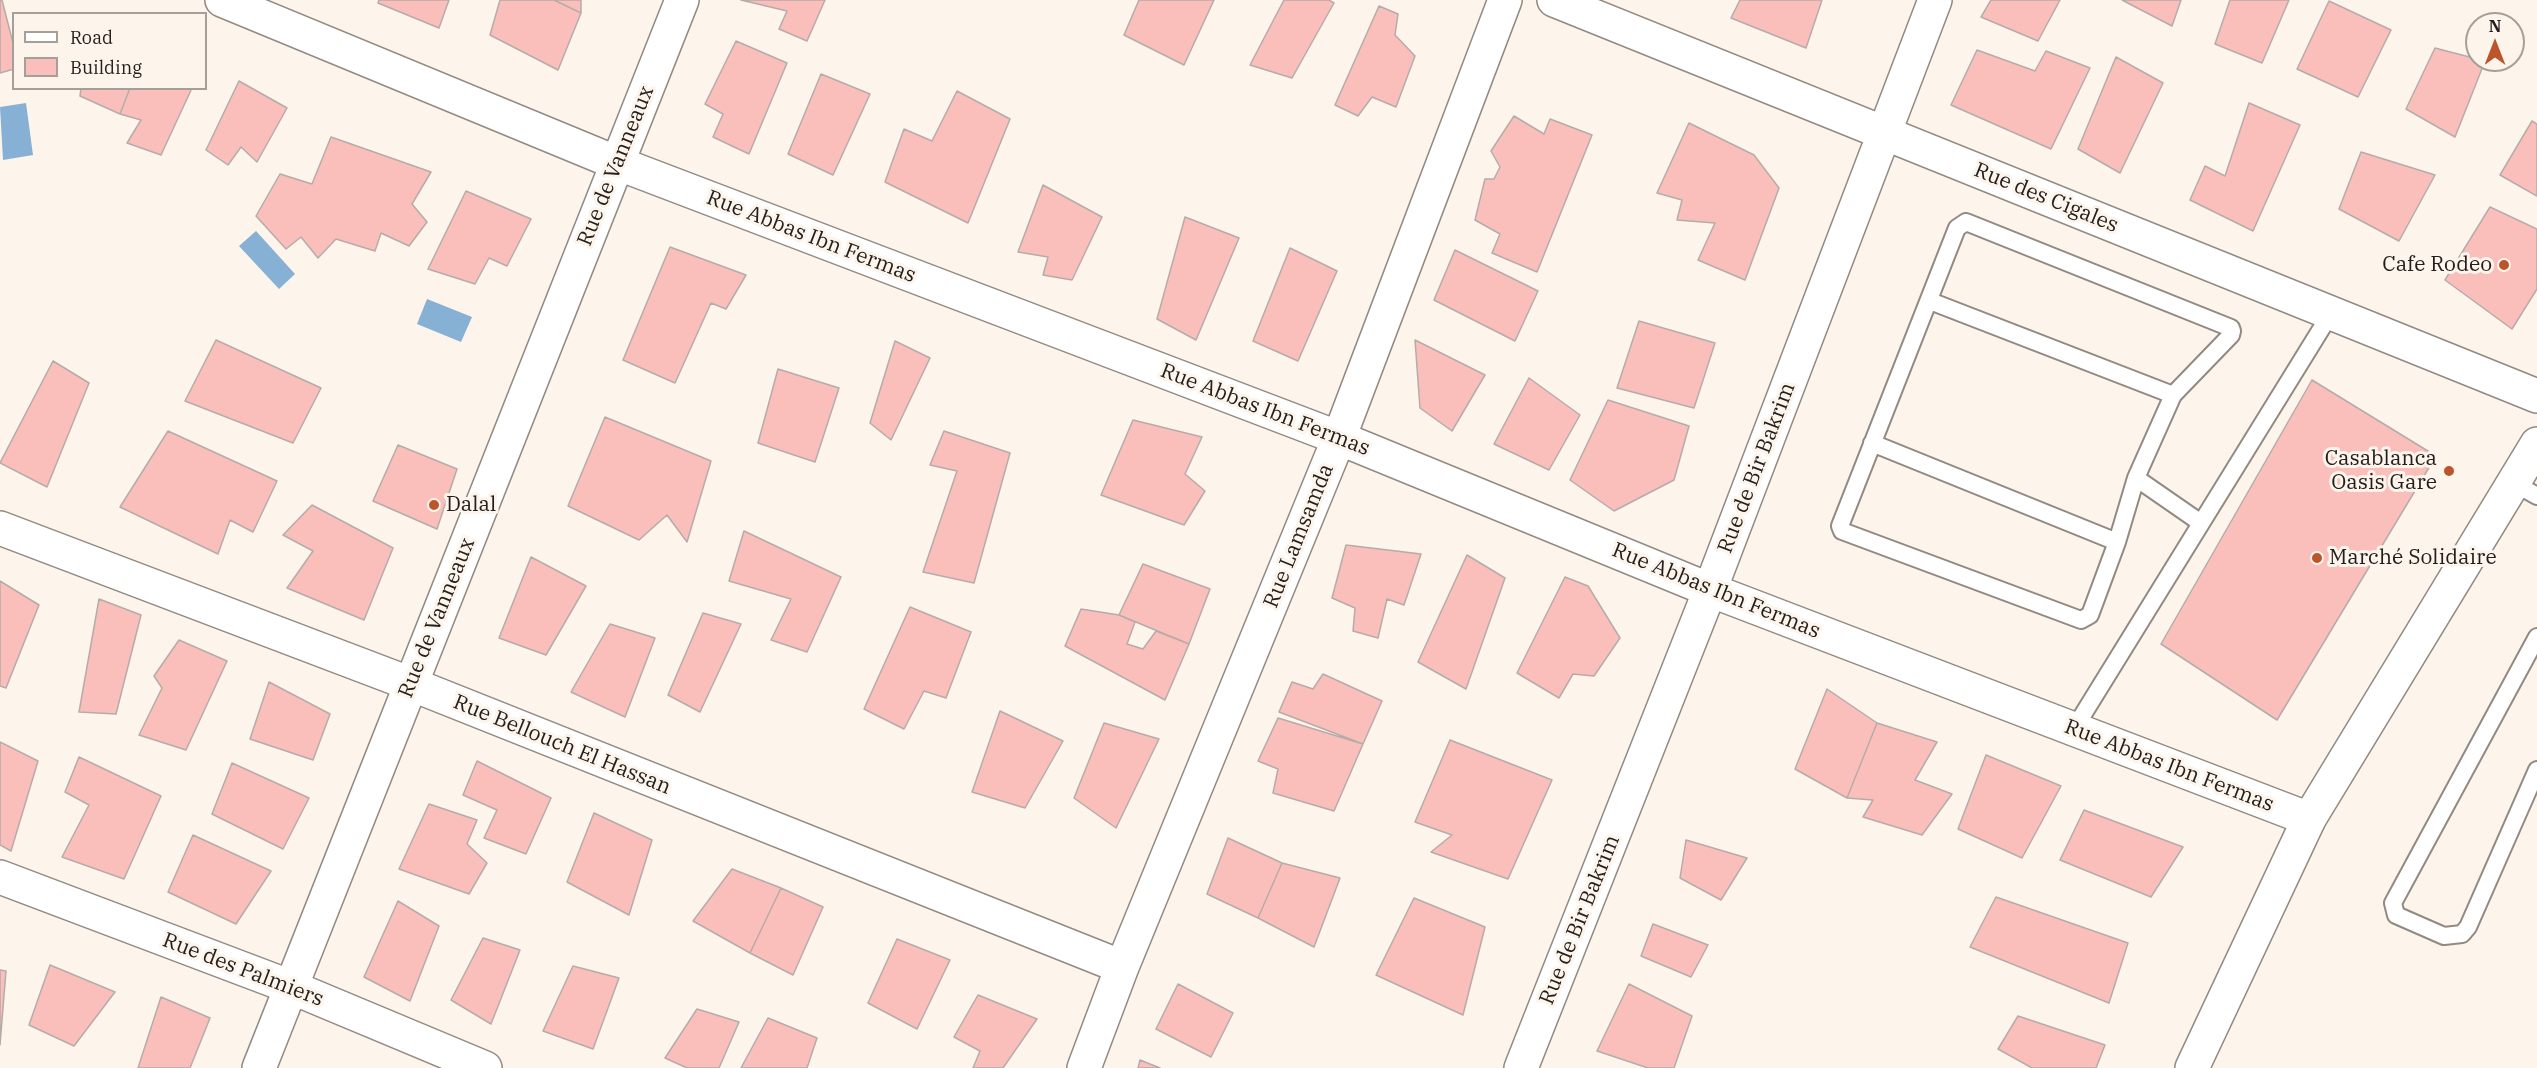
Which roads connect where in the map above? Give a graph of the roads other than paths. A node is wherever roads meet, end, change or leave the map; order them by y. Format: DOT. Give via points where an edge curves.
graph roads {
  1 [pos="222,0"];
  2 [pos="682,0"];
  3 [pos="1505,0"];
  4 [pos="1554,0"];
  5 [pos="1935,0"];
  6 [pos="1884,133"];
  7 [pos="617,163"];
  8 [pos="1930,302"];
  9 [pos="2331,313"];
  10 [pos="2173,395"];
  11 [pos="2537,396"];
  12 [pos="1339,438"];
  13 [pos="1872,443"];
  14 [pos="2537,444"];
  15 [pos="2136,478"];
  16 [pos="2526,489"];
  17 [pos="2201,523"];
  18 [pos="0,528"];
  19 [pos="2117,542"];
  20 [pos="1710,590"];
  21 [pos="2537,637"];
  22 [pos="411,684"];
  23 [pos="2074,729"];
  24 [pos="2537,770"];
  25 [pos="2309,819"];
  26 [pos="0,877"];
  27 [pos="1122,968"];
  28 [pos="291,987"];
  29 [pos="259,1068"];
  30 [pos="484,1068"];
  31 [pos="1084,1068"];
  32 [pos="1521,1068"];
  33 [pos="2192,1068"];
  1 -- 7 [label="street, Rue Abbas Ibn Fermas"];
  2 -- 7 [label="street, Rue de Vanneaux"];
  3 -- 12 [label="street, Rue Lamsamda"];
  4 -- 6 [label="street, Rue des Cigales"];
  5 -- 6 [label="street, Rue de Bir Bakrim"];
  6 -- 9 [label="street, Rue des Cigales"];
  6 -- 20 [label="street, Rue de Bir Bakrim"];
  7 -- 12 [label="street, Rue Abbas Ibn Fermas"];
  7 -- 22 [label="street, Rue de Vanneaux"];
  8 -- 10 [label="lane"];
  8 -- 10 [label="lane" via="1957,228 1966,222 2231,327 2231,335"];
  8 -- 13 [label="lane"];
  9 -- 11 [label="street, Rue des Cigales"];
  9 -- 17 [label="lane"];
  10 -- 15 [label="lane"];
  12 -- 20 [label="street, Rue Abbas Ibn Fermas"];
  12 -- 27 [label="street, Rue Lamsamda"];
  13 -- 19 [label="lane"];
  13 -- 19 [label="lane" via="1842,520 1842,531 2081,620 2090,615"];
  14 -- 16 [label="street"];
  15 -- 17 [label="lane"];
  15 -- 19 [label="lane"];
  16 -- 25 [label="street"];
  17 -- 23 [label="lane"];
  18 -- 22 [label="street, Rue Bellouch El Hassan"];
  20 -- 23 [label="street, Rue Abbas Ibn Fermas"];
  20 -- 32 [label="street, Rue de Bir Bakrim"];
  21 -- 24 [label="lane" via="2392,903 2396,915 2444,936 2462,934"];
  22 -- 27 [label="street, Rue Bellouch El Hassan"];
  22 -- 28 [label="street, Rue de Vanneaux"];
  23 -- 25 [label="street, Rue Abbas Ibn Fermas"];
  25 -- 33 [label="street"];
  26 -- 28 [label="street, Rue des Palmiers"];
  27 -- 31 [label="street, Rue Lamsamda"];
  28 -- 29 [label="street, Rue de Vanneaux"];
  28 -- 30 [label="street, Rue des Palmiers"];
}
